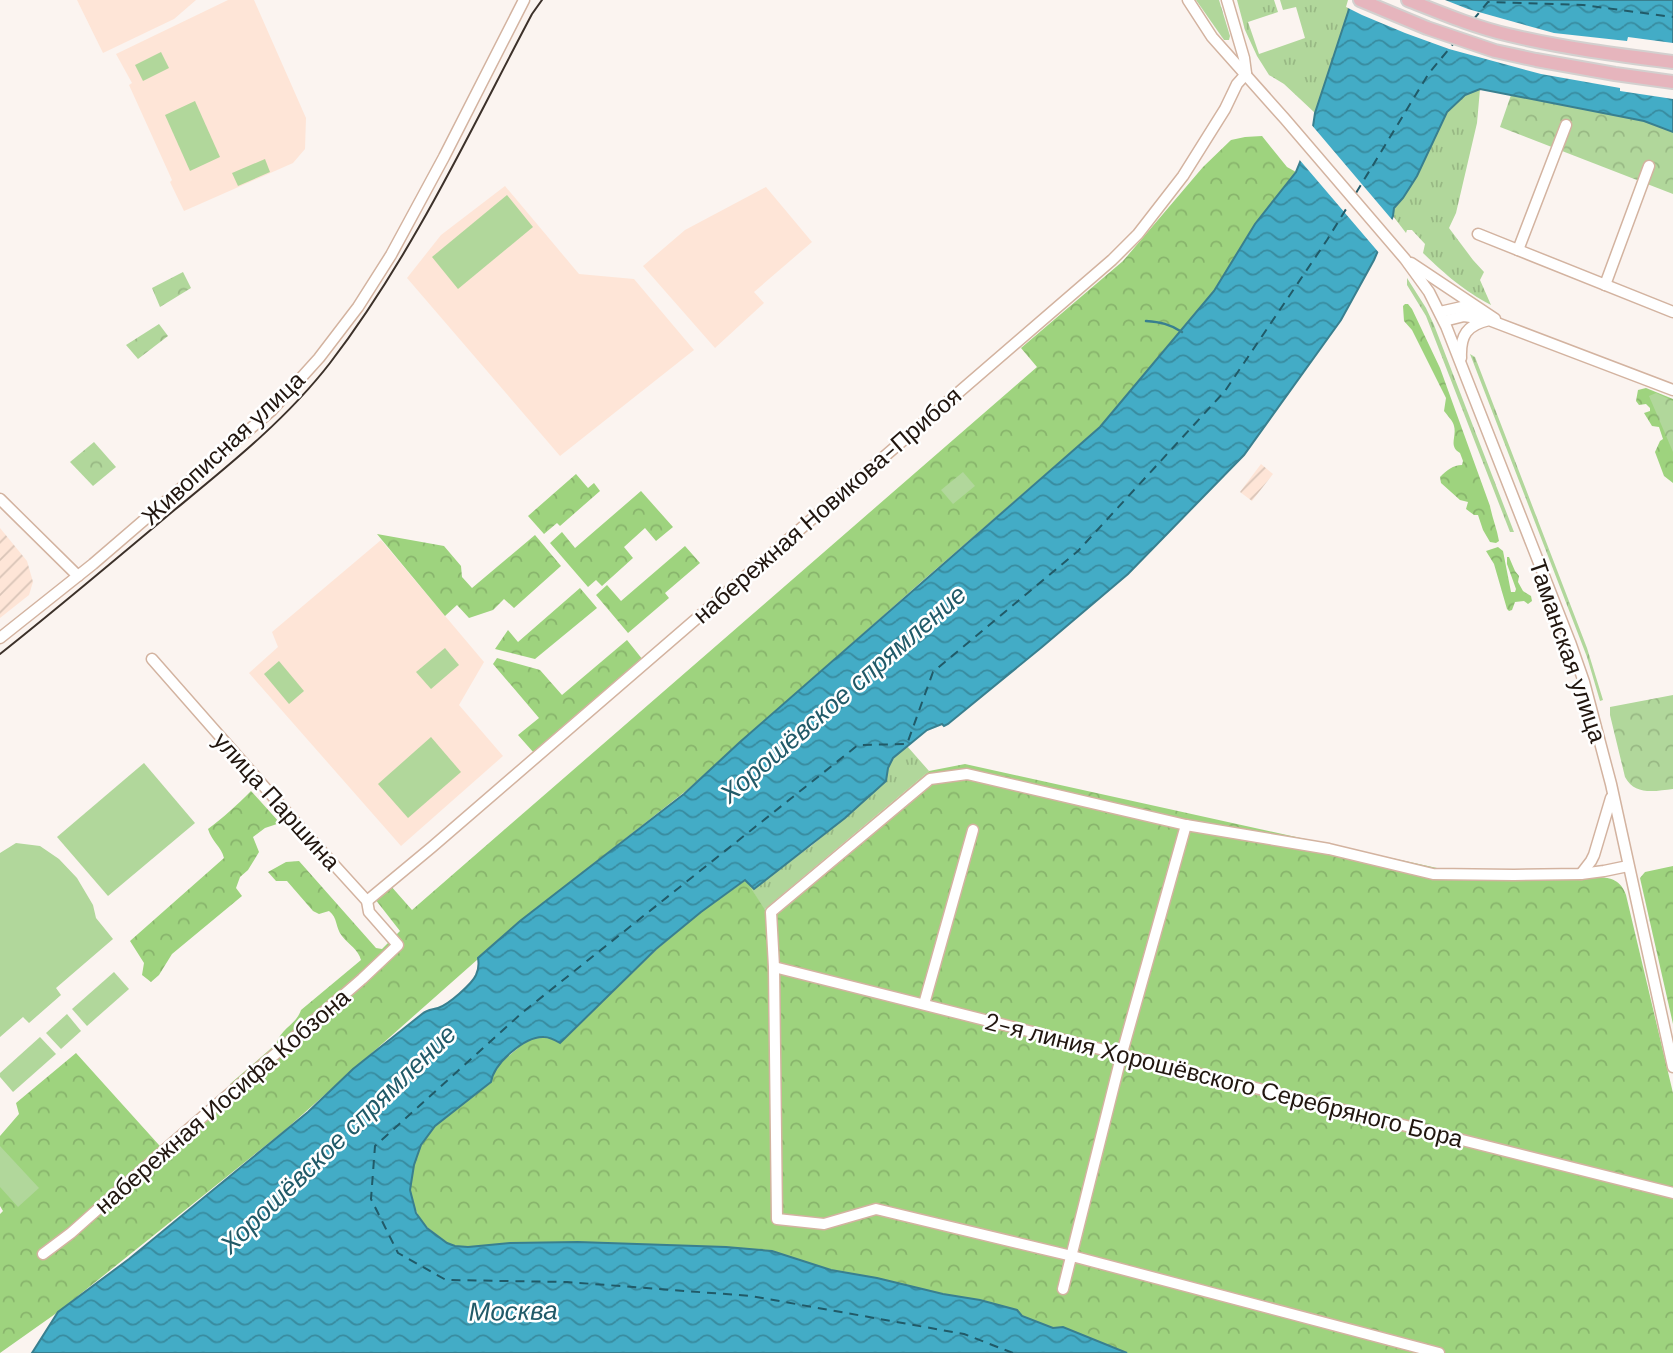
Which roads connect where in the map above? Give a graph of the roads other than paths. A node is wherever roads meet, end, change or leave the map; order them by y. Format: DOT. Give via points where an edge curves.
graph roads {
  1 [pos="515,0"];
  2 [pos="524,0"];
  3 [pos="1188,0"];
  4 [pos="1227,0"];
  5 [pos="1360,0"];
  6 [pos="1408,0"];
  7 [pos="517,14"];
  8 [pos="1673,62"];
  9 [pos="1246,74"];
  10 [pos="1673,82"];
  11 [pos="1566,125"];
  12 [pos="1649,166"];
  13 [pos="1478,234"];
  14 [pos="1518,250"];
  15 [pos="1404,258"];
  16 [pos="1605,285"];
  17 [pos="1673,312"];
  18 [pos="1442,316"];
  19 [pos="1489,318"];
  20 [pos="1462,366"];
  21 [pos="1673,390"];
  22 [pos="0,499"];
  23 [pos="78,576"];
  24 [pos="0,638"];
  25 [pos="152,659"];
  26 [pos="1613,816"];
  27 [pos="1186,825"];
  28 [pos="973,830"];
  29 [pos="1597,848"];
  30 [pos="1622,867"];
  31 [pos="1581,874"];
  32 [pos="367,901"];
  33 [pos="398,945"];
  34 [pos="774,967"];
  35 [pos="924,1004"];
  36 [pos="1122,1054"];
  37 [pos="1673,1067"];
  38 [pos="1673,1193"];
  39 [pos="43,1254"];
  40 [pos="1072,1256"];
  41 [pos="1063,1289"];
  42 [pos="1440,1353"];
  1 -- 7 [label="street"];
  2 -- 7 [label="street, Живописная улица"];
  3 -- 9 [label="street" via="1212,37"];
  4 -- 9 [label="street"];
  5 -- 10 [label="main road" via="1495,51"];
  6 -- 8 [label="main road" via="1506,34"];
  7 -- 23 [label="street, Живописная улица" via="391,255 358,307 271,410"];
  9 -- 15 [label="street"];
  9 -- 32 [label="street, набережная Новикова-Прибоя" via="1183,176 1112,260"];
  11 -- 14 [label="street"];
  12 -- 16 [label="street"];
  13 -- 14 [label="street"];
  14 -- 16 [label="street"];
  15 -- 18 [label="street, Таманская улица"];
  15 -- 19 [label="street"];
  16 -- 17 [label="street"];
  18 -- 19 [label="street"];
  18 -- 20 [label="street, Таманская улица"];
  19 -- 20 [label="street" via="1465,334"];
  19 -- 21 [label="street"];
  20 -- 26 [label="street, Таманская улица" via="1574,652 1611,784"];
  22 -- 23 [label="street"];
  23 -- 24 [label="street, Живописная улица"];
  25 -- 32 [label="street, улица Паршина"];
  26 -- 29 [label="street"];
  26 -- 30 [label="street, Таманская улица"];
  27 -- 31 [label="street" via="1329,849 1433,874"];
  27 -- 34 [label="street" via="967,774 930,779 771,912"];
  27 -- 36 [label="street"];
  28 -- 35 [label="street"];
  29 -- 30 [label="street" via="1600,861 1610,868"];
  29 -- 31 [label="street"];
  30 -- 31 [label="street"];
  30 -- 37 [label="street, Таманская улица"];
  32 -- 33 [label="street, улица Паршина" via="369,912"];
  33 -- 39 [label="street, набережная Иосифа Кобзона"];
  34 -- 35 [label="street, 2-я линия Хорошёвского Серебряного Бора"];
  34 -- 40 [label="street" via="777,1219 824,1224 876,1209"];
  35 -- 36 [label="street, 2-я линия Хорошёвского Серебряного Бора"];
  36 -- 38 [label="street, 2-я линия Хорошёвского Серебряного Бора"];
  36 -- 40 [label="street"];
  40 -- 41 [label="street"];
  40 -- 42 [label="street"];
}
